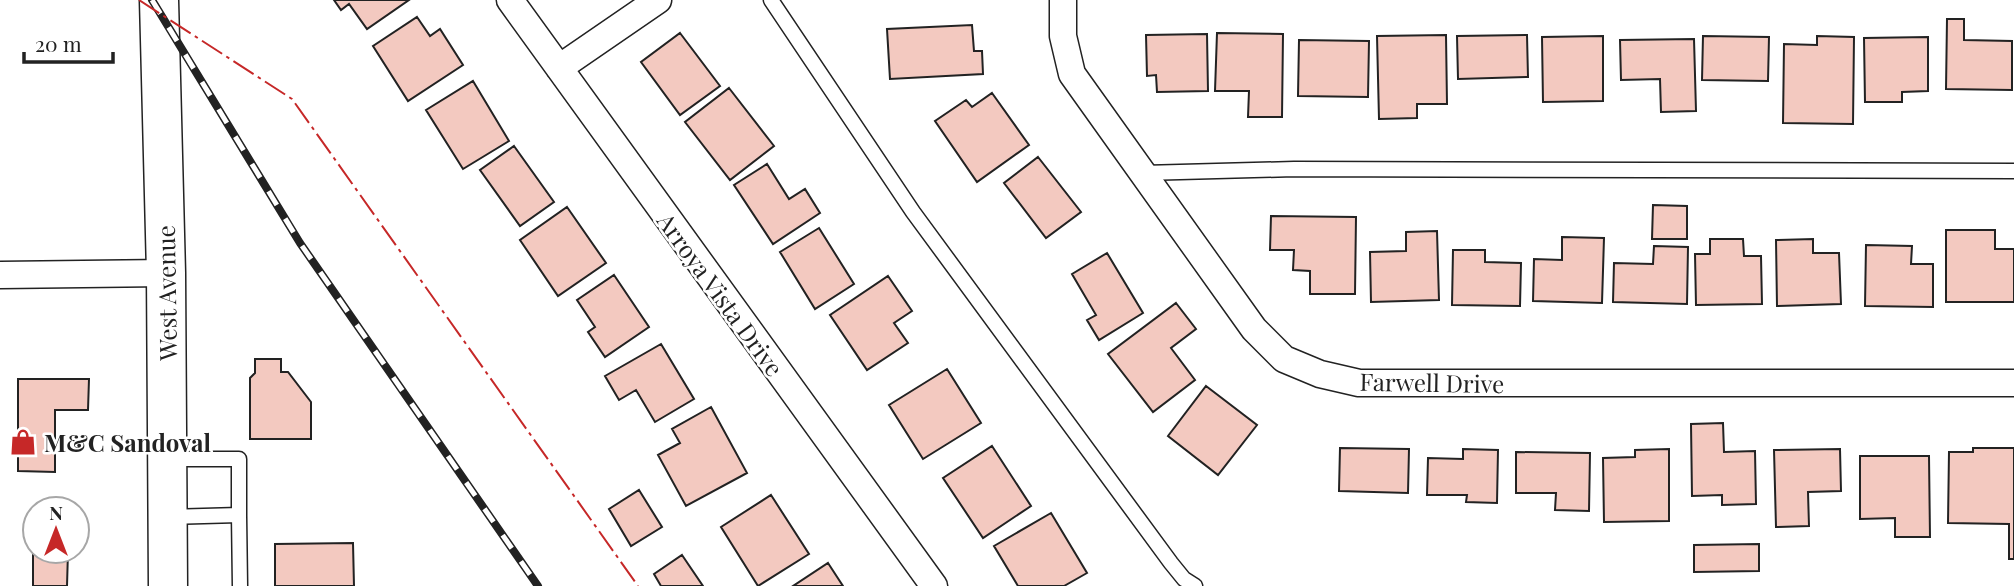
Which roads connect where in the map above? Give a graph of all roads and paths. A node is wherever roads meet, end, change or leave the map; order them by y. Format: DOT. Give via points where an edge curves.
graph roads {
  1 [pos="159,0"];
  2 [pos="510,0"];
  3 [pos="658,0"];
  4 [pos="771,0"];
  5 [pos="1063,0"];
  6 [pos="559,68"];
  7 [pos="2014,171"];
  8 [pos="1143,173"];
  9 [pos="166,273"];
  10 [pos="0,275"];
  11 [pos="2014,383"];
  12 [pos="167,460"];
  13 [pos="239,515"];
  14 [pos="167,517"];
  15 [pos="168,586"];
  16 [pos="240,586"];
  17 [pos="934,586"];
  18 [pos="1195,586"];
  1 -- 9 [label="main road, West Avenue"];
  2 -- 6 [label="street, Arroya Vista Drive"];
  3 -- 6 [label="street"];
  4 -- 18 [label="lane" via="913,212 1171,563"];
  5 -- 8 [label="street, Farwell Drive" via="1063,36 1072,74"];
  6 -- 17 [label="street, Arroya Vista Drive"];
  7 -- 8 [label="lane" via="1282,169"];
  8 -- 11 [label="street, Farwell Drive" via="1254,329 1284,359 1320,374 1359,383"];
  9 -- 10 [label="street"];
  9 -- 12 [label="main road, West Avenue"];
  12 -- 13 [label="lane" via="239,459"];
  12 -- 14 [label="main road, West Avenue"];
  13 -- 14 [label="lane"];
  13 -- 16 [label="lane"];
  14 -- 15 [label="main road, West Avenue"];
}
